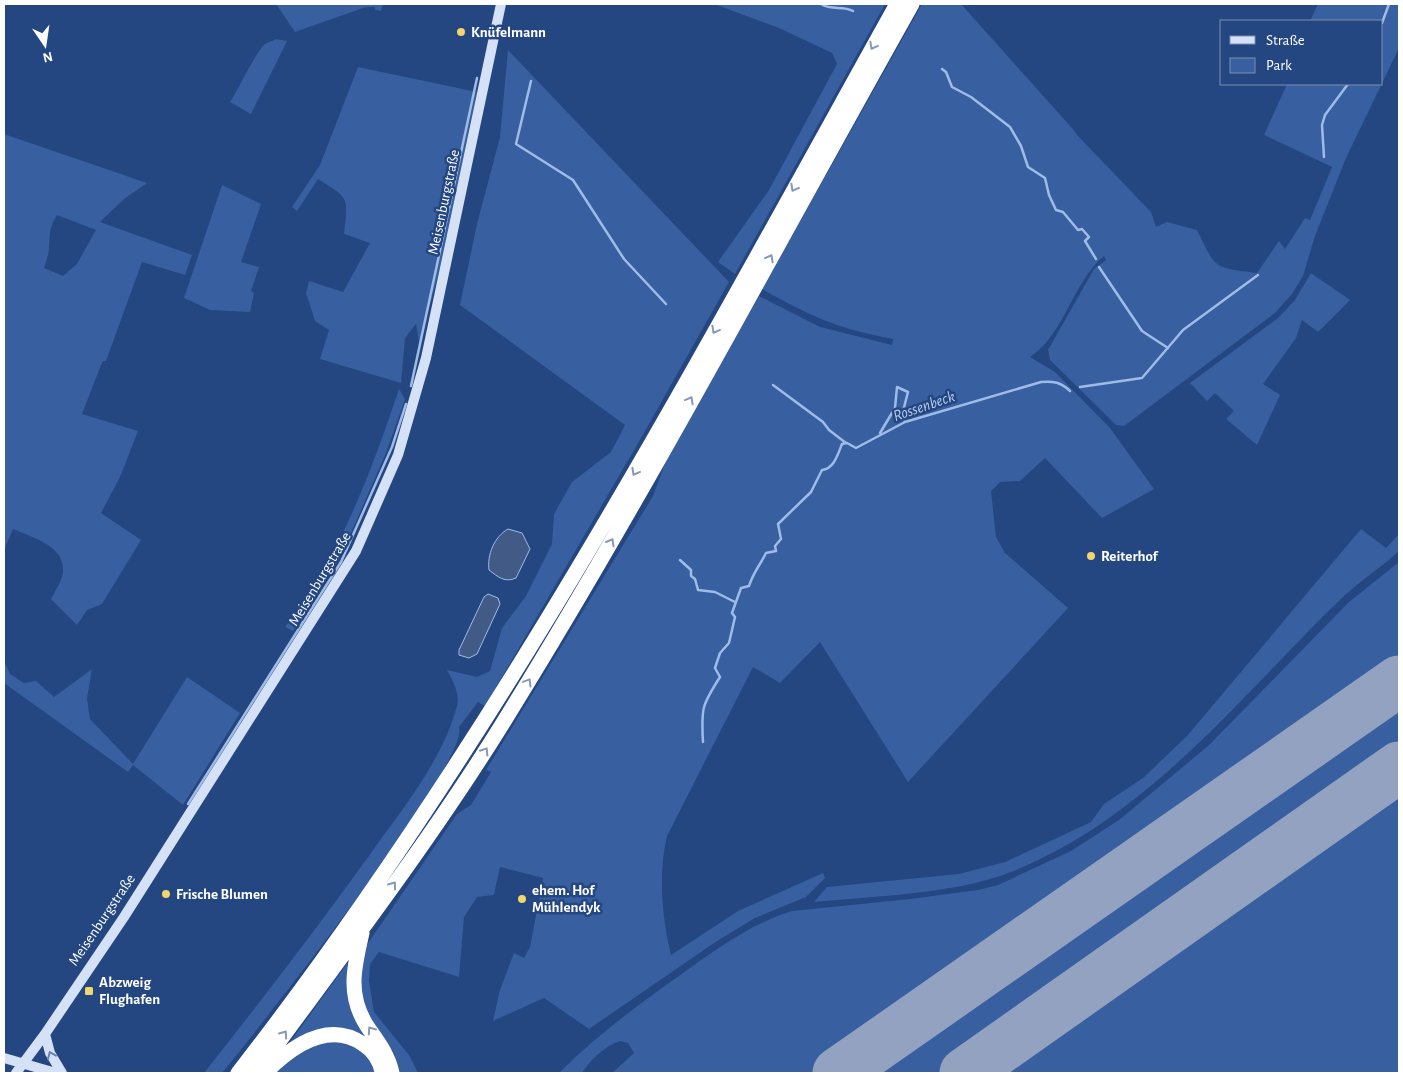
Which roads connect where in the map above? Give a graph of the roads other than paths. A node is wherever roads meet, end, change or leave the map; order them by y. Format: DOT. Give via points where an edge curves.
graph roads {
  1 [pos="501,4"];
  2 [pos="897,4"];
  3 [pos="912,4"];
  4 [pos="364,925"];
  5 [pos="46,1034"];
  6 [pos="4,1058"];
  7 [pos="23,1064"];
  8 [pos="16,1073"];
  9 [pos="56,1073"];
  10 [pos="62,1073"];
  11 [pos="238,1073"];
  12 [pos="256,1073"];
  13 [pos="265,1073"];
  14 [pos="382,1073"];
  15 [pos="392,1073"];
  1 -- 5 [label="main road, Meisenburgstraße" via="426,358 398,455 360,543 124,917"];
  2 -- 11 [label="highway, one-way" via="628,485 516,669 354,917"];
  4 -- 3 [label="highway, one-way" via="503,724 582,593"];
  12 -- 4 [label="highway, one-way"];
  15 -- 4 [label="highway, one-way" via="382,1046 360,1014 353,990 354,966"];
  5 -- 7 [label="main road, Meisenburgstraße"];
  10 -- 5 [label="main road, one-way" via="50,1054"];
  6 -- 7 [label="main road"];
  7 -- 8 [label="main road, Meisenburgstraße"];
  7 -- 9 [label="main road"];
  13 -- 14 [label="highway" via="284,1053 327,1034 341,1034 368,1047 377,1057"];
}
